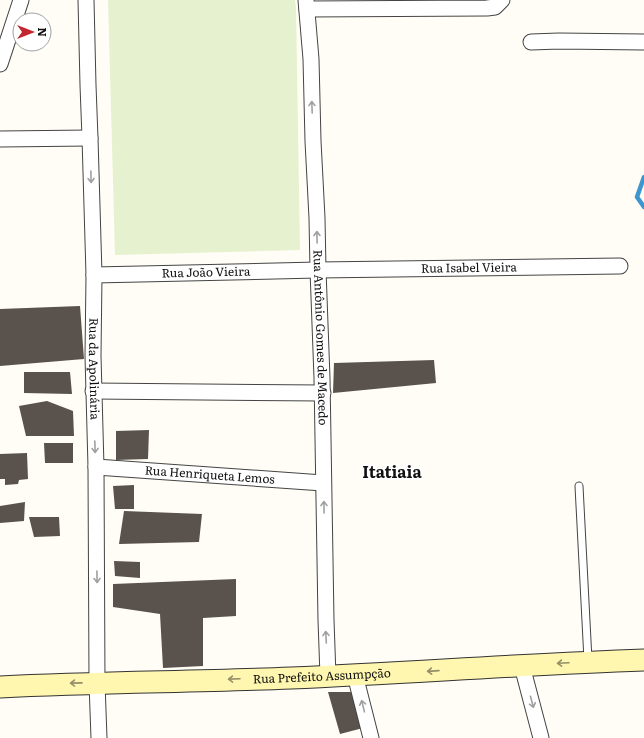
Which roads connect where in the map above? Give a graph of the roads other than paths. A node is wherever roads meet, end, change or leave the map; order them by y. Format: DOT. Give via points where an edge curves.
graph roads {
  1 [pos="21,0"];
  2 [pos="86,0"];
  3 [pos="502,0"];
  4 [pos="307,5"];
  5 [pos="531,42"];
  6 [pos="644,42"];
  7 [pos="0,64"];
  8 [pos="90,138"];
  9 [pos="0,140"];
  10 [pos="620,266"];
  11 [pos="318,270"];
  12 [pos="94,275"];
  13 [pos="94,391"];
  14 [pos="323,394"];
  15 [pos="96,467"];
  16 [pos="323,483"];
  17 [pos="579,486"];
  18 [pos="644,660"];
  19 [pos="588,662"];
  20 [pos="522,666"];
  21 [pos="355,675"];
  22 [pos="328,676"];
  23 [pos="97,683"];
  24 [pos="0,687"];
  25 [pos="99,738"];
  26 [pos="371,738"];
  27 [pos="541,738"];
  1 -- 7 [label="street"];
  2 -- 8 [label="street, Rua da Apolinária"];
  3 -- 4 [label="street" via="495,7 488,8"];
  11 -- 4 [label="street, Rua Antônio Gomes de Macedo, one-way"];
  5 -- 6 [label="street"];
  8 -- 9 [label="street"];
  8 -- 12 [label="street, Rua da Apolinária, one-way"];
  10 -- 11 [label="street, Rua Isabel Vieira"];
  11 -- 12 [label="street, Rua João Vieira"];
  11 -- 14 [label="street, Rua Antônio Gomes de Macedo"];
  12 -- 13 [label="street, Rua da Apolinária"];
  13 -- 14 [label="street"];
  13 -- 15 [label="street, Rua da Apolinária, one-way"];
  14 -- 16 [label="street, Rua Antônio Gomes de Macedo"];
  15 -- 16 [label="street, Rua Henriqueta Lemos"];
  15 -- 23 [label="street, Rua da Apolinária, one-way"];
  22 -- 16 [label="street, Rua Antônio Gomes de Macedo, one-way"];
  17 -- 19 [label="lane"];
  18 -- 19 [label="street, Rua Prefeito Assumpção"];
  19 -- 20 [label="street, Rua Prefeito Assumpção, one-way"];
  20 -- 21 [label="street, Rua Prefeito Assumpção, one-way"];
  20 -- 27 [label="street, one-way"];
  21 -- 22 [label="street, Rua Prefeito Assumpção"];
  26 -- 21 [label="street, one-way"];
  22 -- 23 [label="street, Rua Prefeito Assumpção, one-way"];
  23 -- 24 [label="street, Rua Prefeito Assumpção, one-way"];
  23 -- 25 [label="street, Rua da Apolinária"];
}
